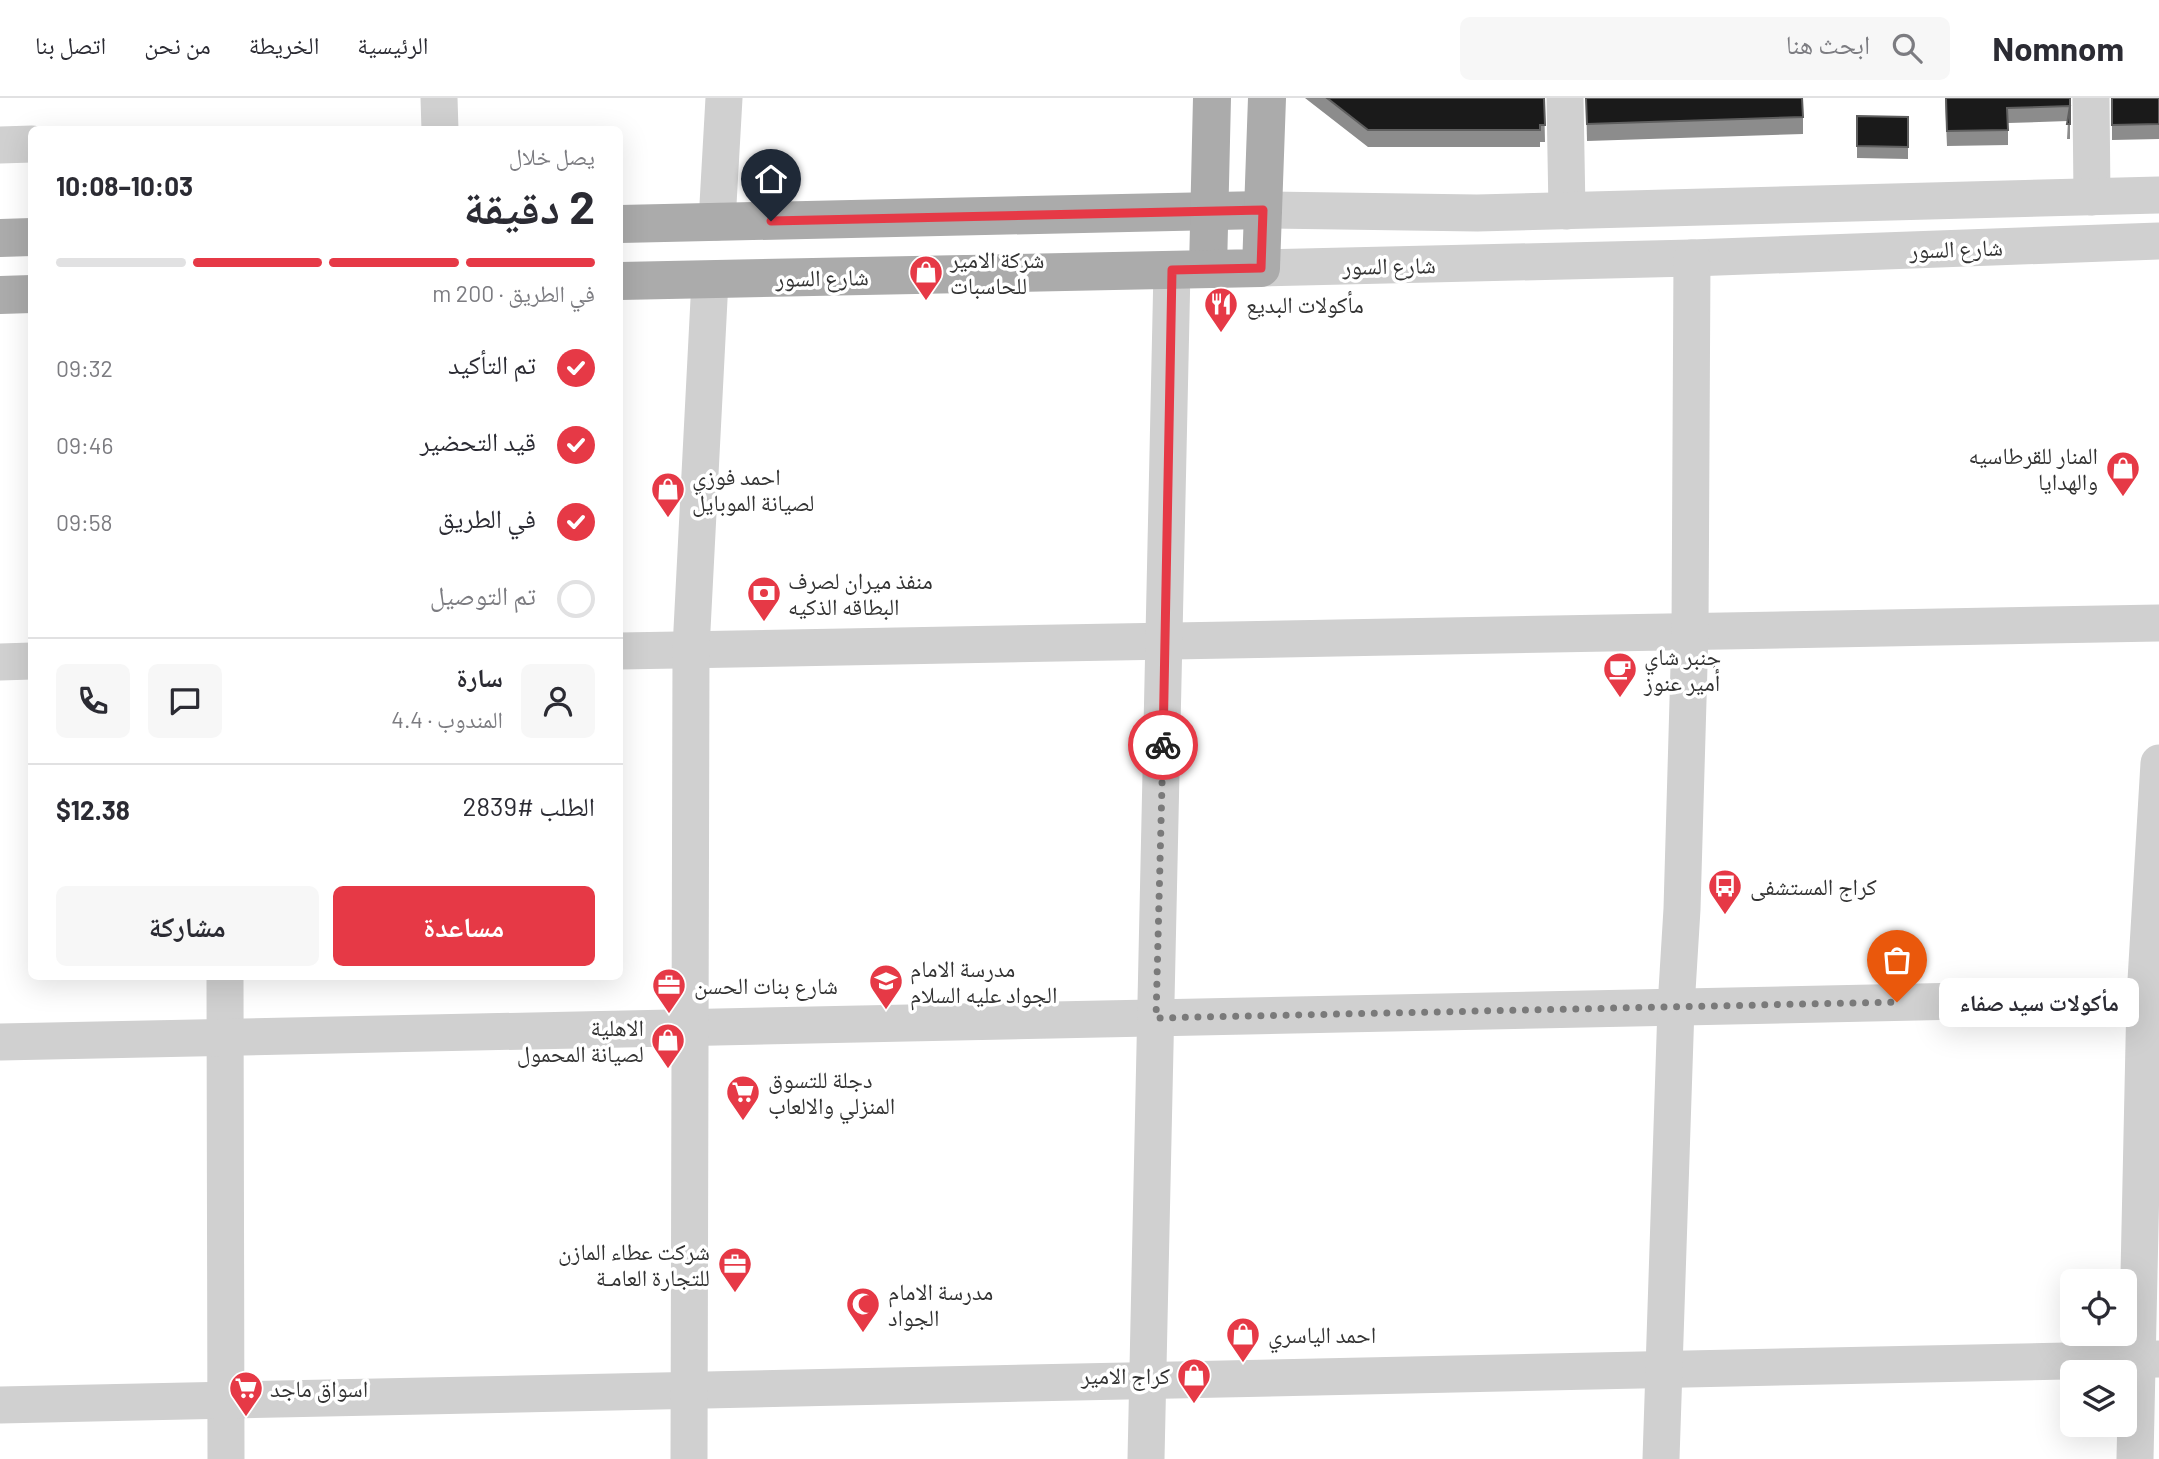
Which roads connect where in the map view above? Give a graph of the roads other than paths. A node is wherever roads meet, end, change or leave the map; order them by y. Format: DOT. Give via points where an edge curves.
graph roads {
  1 [pos="439,98"];
  2 [pos="724,98"];
  3 [pos="1212,98"];
  4 [pos="1267,98"];
  5 [pos="1566,98"];
  6 [pos="2091,98"];
  7 [pos="440,126"];
  8 [pos="28,144"];
  9 [pos="0,145"];
  10 [pos="2159,195"];
  11 [pos="2092,197"];
  12 [pos="1263,210"];
  13 [pos="1209,211"];
  14 [pos="1567,211"];
  15 [pos="1477,213"];
  16 [pos="718,222"];
  17 [pos="623,224"];
  18 [pos="0,237"];
  19 [pos="28,237"];
  20 [pos="2159,241"];
  21 [pos="1692,258"];
  22 [pos="1480,263"];
  23 [pos="1261,268"];
  24 [pos="1190,270"];
  25 [pos="710,280"];
  26 [pos="623,282"];
  27 [pos="28,294"];
  28 [pos="0,295"];
  29 [pos="2159,623"];
  30 [pos="1690,631"];
  31 [pos="1165,641"];
  32 [pos="691,649"];
  33 [pos="623,650"];
  34 [pos="28,661"];
  35 [pos="0,662"];
  36 [pos="2159,763"];
  37 [pos="225,980"];
  38 [pos="2152,997"];
  39 [pos="1676,1007"];
  40 [pos="1156,1018"];
  41 [pos="690,1027"];
  42 [pos="225,1037"];
  43 [pos="0,1042"];
  44 [pos="2149,1360"];
  45 [pos="1664,1370"];
  46 [pos="1148,1381"];
  47 [pos="689,1391"];
  48 [pos="226,1400"];
  49 [pos="0,1405"];
  50 [pos="226,1459"];
  51 [pos="689,1459"];
  52 [pos="1146,1459"];
  53 [pos="1661,1459"];
  54 [pos="2135,1459"];
  1 -- 7 [label="street"];
  2 -- 16 [label="street"];
  3 -- 13 [label="main road"];
  4 -- 12 [label="main road"];
  5 -- 14 [label="street"];
  6 -- 11 [label="street"];
  8 -- 9 [label="street"];
  10 -- 11 [label="street, شارع السور"];
  11 -- 14 [label="street, شارع السور"];
  12 -- 13 [label="main road, شارع السور"];
  12 -- 15 [label="street, شارع السور"];
  12 -- 23 [label="main road"];
  13 -- 16 [label="main road, شارع السور"];
  13 -- 24 [label="main road"];
  14 -- 15 [label="street, شارع السور"];
  15 -- 22 [label="street"];
  16 -- 17 [label="main road, شارع السور"];
  18 -- 19 [label="main road"];
  20 -- 21 [label="street, شارع السور"];
  21 -- 22 [label="street, شارع السور"];
  21 -- 30 [label="street"];
  22 -- 23 [label="street, شارع السور"];
  23 -- 24 [label="main road, شارع السور"];
  24 -- 25 [label="main road, شارع السور"];
  24 -- 31 [label="street"];
  25 -- 26 [label="main road, شارع السور"];
  25 -- 32 [label="street"];
  27 -- 28 [label="main road"];
  29 -- 30 [label="street"];
  30 -- 31 [label="street"];
  30 -- 39 [label="street"];
  31 -- 32 [label="street"];
  31 -- 40 [label="street"];
  32 -- 33 [label="street"];
  32 -- 41 [label="street"];
  34 -- 35 [label="street"];
  36 -- 38 [label="street"];
  37 -- 42 [label="street"];
  38 -- 39 [label="street"];
  38 -- 44 [label="street"];
  39 -- 40 [label="street"];
  39 -- 45 [label="street"];
  40 -- 41 [label="street"];
  40 -- 46 [label="street"];
  41 -- 42 [label="street"];
  41 -- 47 [label="street"];
  42 -- 43 [label="street"];
  42 -- 48 [label="street"];
  44 -- 45 [label="street"];
  44 -- 54 [label="street"];
  45 -- 46 [label="street"];
  45 -- 53 [label="street"];
  46 -- 47 [label="street"];
  46 -- 52 [label="street"];
  47 -- 48 [label="street"];
  47 -- 51 [label="street"];
  48 -- 49 [label="street"];
  48 -- 50 [label="street"];
}
